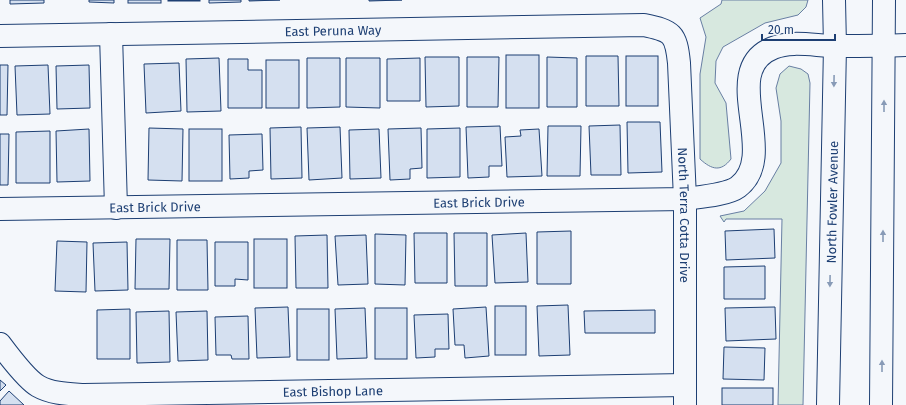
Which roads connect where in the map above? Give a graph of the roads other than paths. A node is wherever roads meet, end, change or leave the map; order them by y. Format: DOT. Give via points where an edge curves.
graph roads {
  1 [pos="834,0"];
  2 [pos="884,0"];
  3 [pos="665,29"];
  4 [pos="111,34"];
  5 [pos="0,36"];
  6 [pos="835,46"];
  7 [pos="884,46"];
  8 [pos="906,46"];
  9 [pos="685,199"];
  10 [pos="116,208"];
  11 [pos="0,210"];
  12 [pos="0,344"];
  13 [pos="685,395"];
  14 [pos="828,405"];
  15 [pos="881,405"];
  1 -- 6 [label="street, North Fowler Avenue"];
  2 -- 7 [label="street"];
  3 -- 4 [label="street, East Peruna Way" via="644,25"];
  3 -- 9 [label="street, North Terra Cotta Drive" via="677,43"];
  4 -- 5 [label="street, East Peruna Way"];
  4 -- 10 [label="street"];
  6 -- 7 [label="street, East Brick Drive"];
  6 -- 9 [label="street, East Brick Drive" via="792,44 774,47 760,55 752,68 749,87 755,155 751,173 738,187"];
  6 -- 14 [label="street, North Fowler Avenue, one-way"];
  7 -- 8 [label="street, East Brick Drive"];
  15 -- 7 [label="street, one-way"];
  9 -- 10 [label="street, East Brick Drive"];
  9 -- 13 [label="street, North Terra Cotta Drive"];
  10 -- 11 [label="street, East Brick Drive"];
  12 -- 13 [label="street, East Bishop Lane" via="38,386 60,394"];
}
